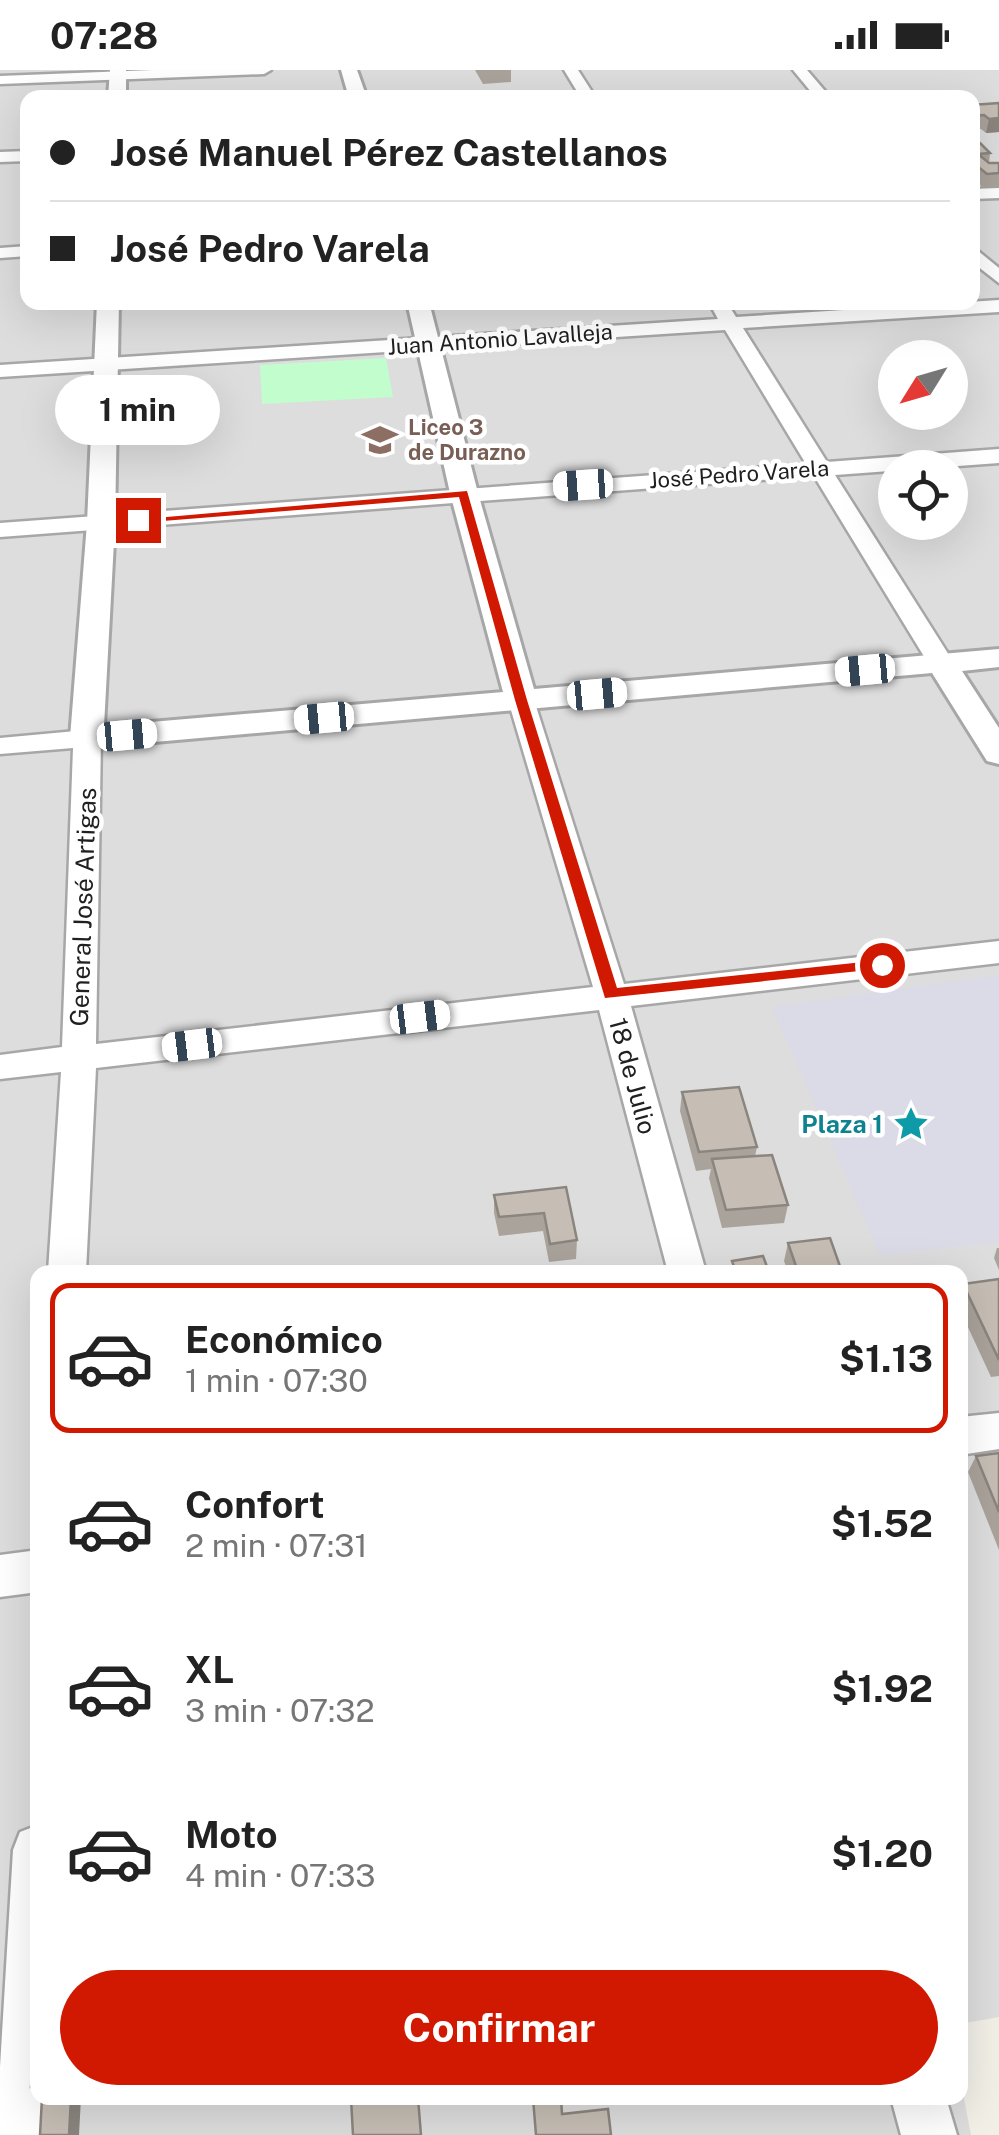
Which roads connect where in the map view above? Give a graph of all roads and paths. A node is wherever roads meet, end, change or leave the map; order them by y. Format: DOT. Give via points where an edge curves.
graph roads {
  1 [pos="264,70"];
  2 [pos="800,70"];
  3 [pos="118,73"];
  4 [pos="0,80"];
  5 [pos="817,90"];
  6 [pos="980,259"];
  7 [pos="999,278"];
  8 [pos="108,310"];
  9 [pos="420,310"];
  10 [pos="723,310"];
  11 [pos="939,310"];
  12 [pos="731,324"];
  13 [pos="428,344"];
  14 [pos="107,365"];
  15 [pos="0,371"];
  16 [pos="999,456"];
  17 [pos="822,468"];
  18 [pos="464,494"];
  19 [pos="101,522"];
  20 [pos="0,530"];
  21 [pos="999,658"];
  22 [pos="942,664"];
  23 [pos="521,700"];
  24 [pos="87,738"];
  25 [pos="0,746"];
  26 [pos="999,754"];
  27 [pos="999,952"];
  28 [pos="611,994"];
  29 [pos="78,1059"];
  30 [pos="0,1067"];
  31 [pos="67,1265"];
  32 [pos="685,1265"];
  33 [pos="999,1431"];
  34 [pos="968,1435"];
  35 [pos="30,1572"];
  36 [pos="0,1576"];
  37 [pos="30,2013"];
  38 [pos="920,2105"];
  39 [pos="24,2135"];
  40 [pos="929,2135"];
  1 -- 3 [label="street"];
  2 -- 5 [label="street"];
  3 -- 4 [label="street"];
  6 -- 7 [label="street"];
  8 -- 14 [label="street, General José Artigas"];
  9 -- 13 [label="street, 18 de Julio"];
  10 -- 12 [label="street"];
  11 -- 12 [label="street, Juan Antonio Lavalleja"];
  12 -- 13 [label="street, Juan Antonio Lavalleja"];
  12 -- 17 [label="street"];
  13 -- 14 [label="street, Juan Antonio Lavalleja"];
  13 -- 18 [label="street, 18 de Julio"];
  14 -- 15 [label="street, Juan Antonio Lavalleja"];
  14 -- 19 [label="street, General José Artigas"];
  16 -- 17 [label="street, José Pedro Varela"];
  17 -- 18 [label="street, José Pedro Varela"];
  17 -- 22 [label="street"];
  18 -- 19 [label="street, José Pedro Varela"];
  18 -- 23 [label="street, 18 de Julio"];
  19 -- 20 [label="street, José Pedro Varela"];
  19 -- 24 [label="street, General José Artigas"];
  21 -- 22 [label="street"];
  22 -- 23 [label="street"];
  22 -- 26 [label="street"];
  23 -- 24 [label="street"];
  23 -- 28 [label="street, 18 de Julio"];
  24 -- 25 [label="street"];
  24 -- 29 [label="street, General José Artigas"];
  27 -- 28 [label="street"];
  28 -- 29 [label="street"];
  28 -- 32 [label="street, 18 de Julio"];
  29 -- 30 [label="street"];
  29 -- 31 [label="street, General José Artigas"];
  33 -- 34 [label="street"];
  35 -- 36 [label="street"];
  37 -- 39 [label="street"];
  38 -- 40 [label="street"];
}
